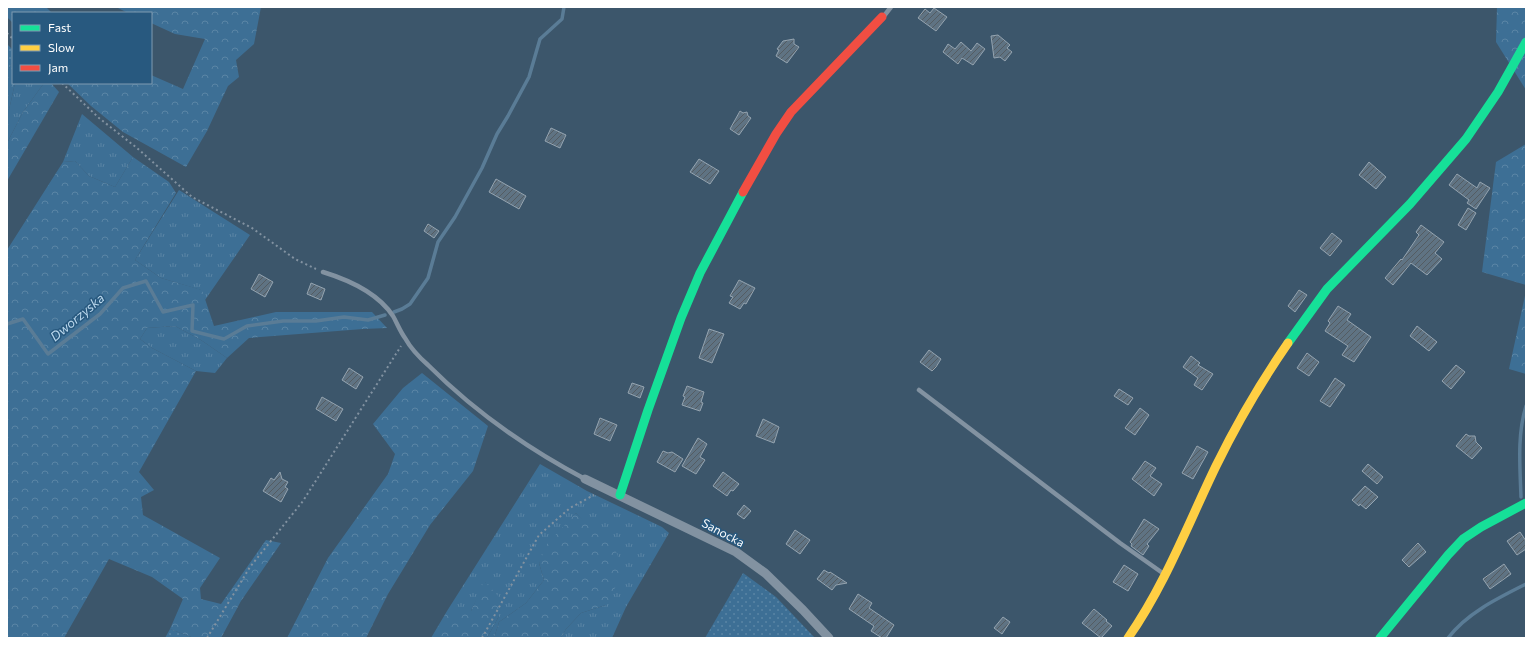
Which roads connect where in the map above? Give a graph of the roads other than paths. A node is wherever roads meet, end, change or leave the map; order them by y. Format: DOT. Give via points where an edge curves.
graph roads {
  1 [pos="891,7"];
  2 [pos="882,17"];
  3 [pos="1526,42"];
  4 [pos="323,272"];
  5 [pos="919,390"];
  6 [pos="585,479"];
  7 [pos="620,495"];
  8 [pos="1526,504"];
  9 [pos="1165,575"];
  10 [pos="829,638"];
  11 [pos="1128,638"];
  12 [pos="1380,638"];
  1 -- 2 [label="lane"];
  2 -- 7 [label="street" via="791,112 729,216 681,318"];
  3 -- 9 [label="street" via="1482,118 1392,223 1328,289 1260,384 1236,427"];
  4 -- 6 [label="lane" via="367,291 392,315 405,339 427,364 465,399 535,451"];
  5 -- 9 [label="lane"];
  6 -- 7 [label="street, Sanocka"];
  7 -- 10 [label="street, Sanocka" via="736,552 765,573"];
  8 -- 12 [label="street" via="1464,539"];
  9 -- 11 [label="street"];
}
